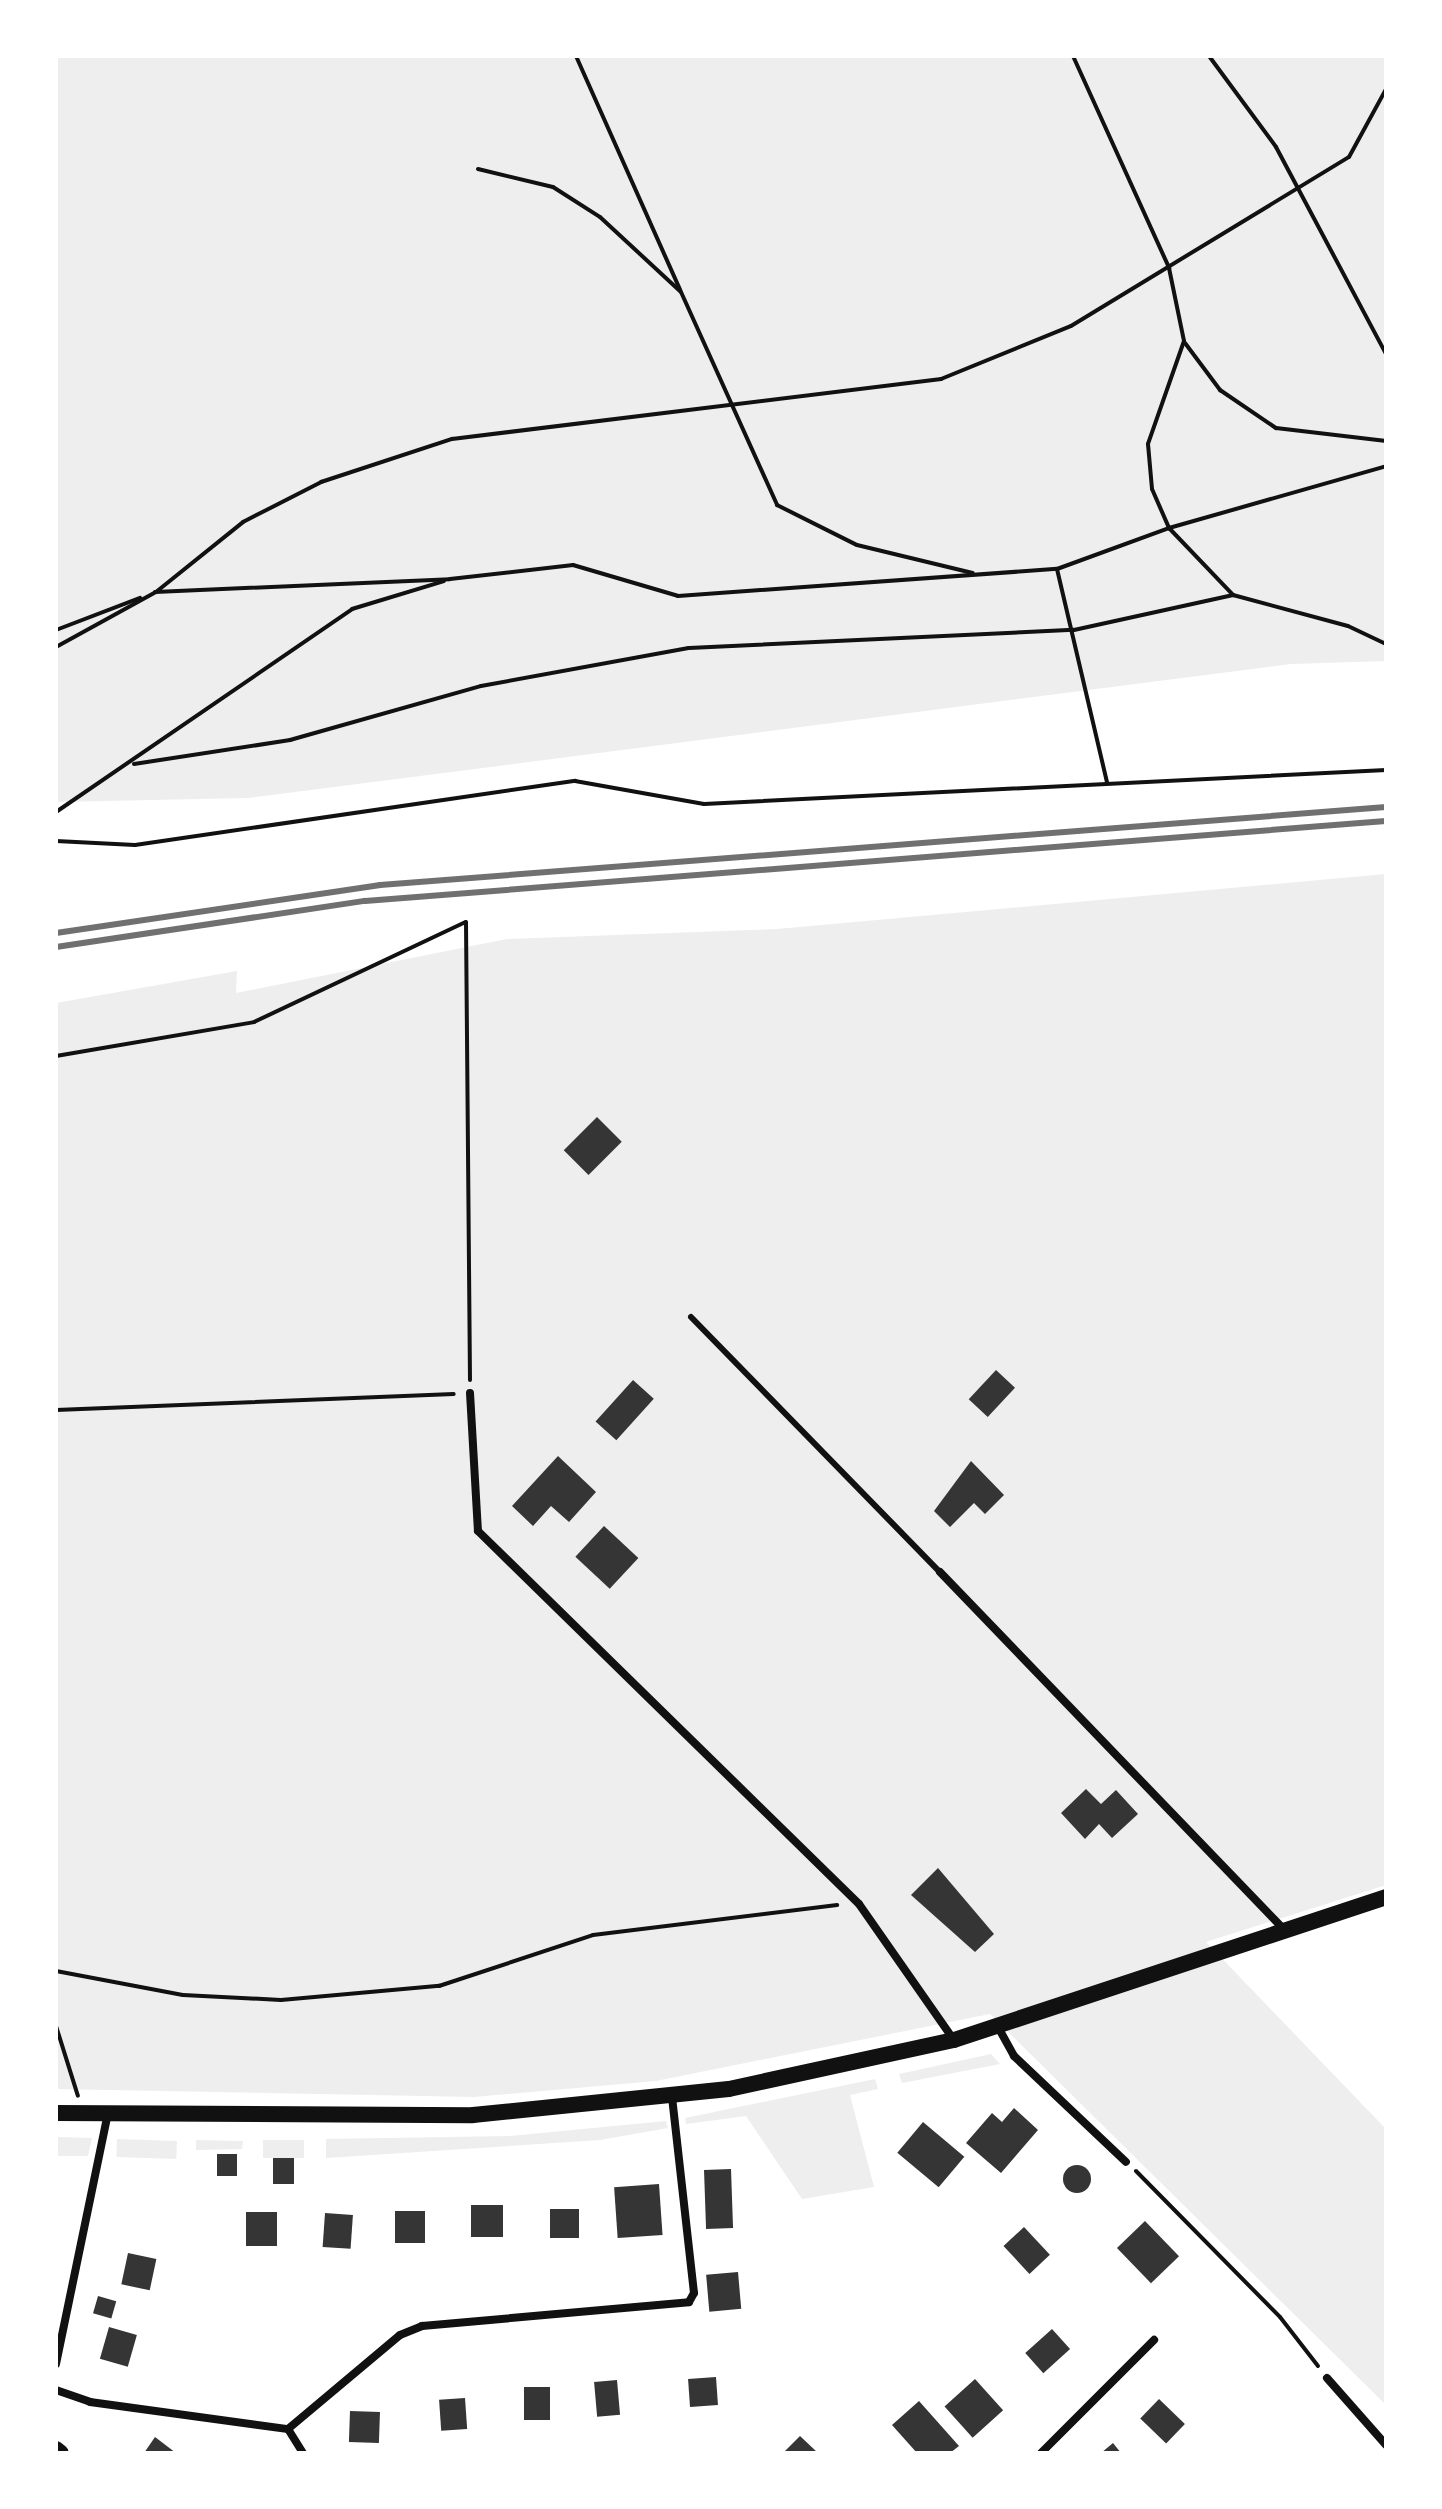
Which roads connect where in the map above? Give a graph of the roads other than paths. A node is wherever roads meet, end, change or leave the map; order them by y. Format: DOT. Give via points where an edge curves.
graph roads {
  1 [pos="691,1317"];
  2 [pos="470,1393"];
  3 [pos="940,1572"];
  4 [pos="1386,1897"];
  5 [pos="1285,1930"];
  6 [pos="998,2027"];
  7 [pos="954,2040"];
  8 [pos="672,2097"];
  9 [pos="56,2113"];
  10 [pos="108,2114"];
  11 [pos="1126,2162"];
  12 [pos="1154,2340"];
  13 [pos="56,2364"];
  14 [pos="1327,2378"];
  15 [pos="56,2390"];
  16 [pos="288,2429"];
  17 [pos="1386,2445"];
  18 [pos="56,2449"];
  19 [pos="61,2453"];
  20 [pos="303,2453"];
  21 [pos="1041,2453"];
  1 -- 3 [label="lane"];
  2 -- 7 [label="street" via="478,1531 859,1904"];
  3 -- 5 [label="street"];
  4 -- 5 [label="main road"];
  5 -- 6 [label="main road"];
  6 -- 7 [label="main road"];
  6 -- 11 [label="street" via="1014,2056"];
  7 -- 8 [label="main road"];
  8 -- 10 [label="main road" via="473,2115"];
  8 -- 16 [label="street" via="694,2293 689,2302 422,2326 400,2335"];
  9 -- 10 [label="main road"];
  10 -- 13 [label="street"];
  12 -- 21 [label="street"];
  14 -- 17 [label="street"];
  15 -- 16 [label="street" via="90,2402"];
  16 -- 20 [label="street"];
  18 -- 19 [label="main road"];
}
